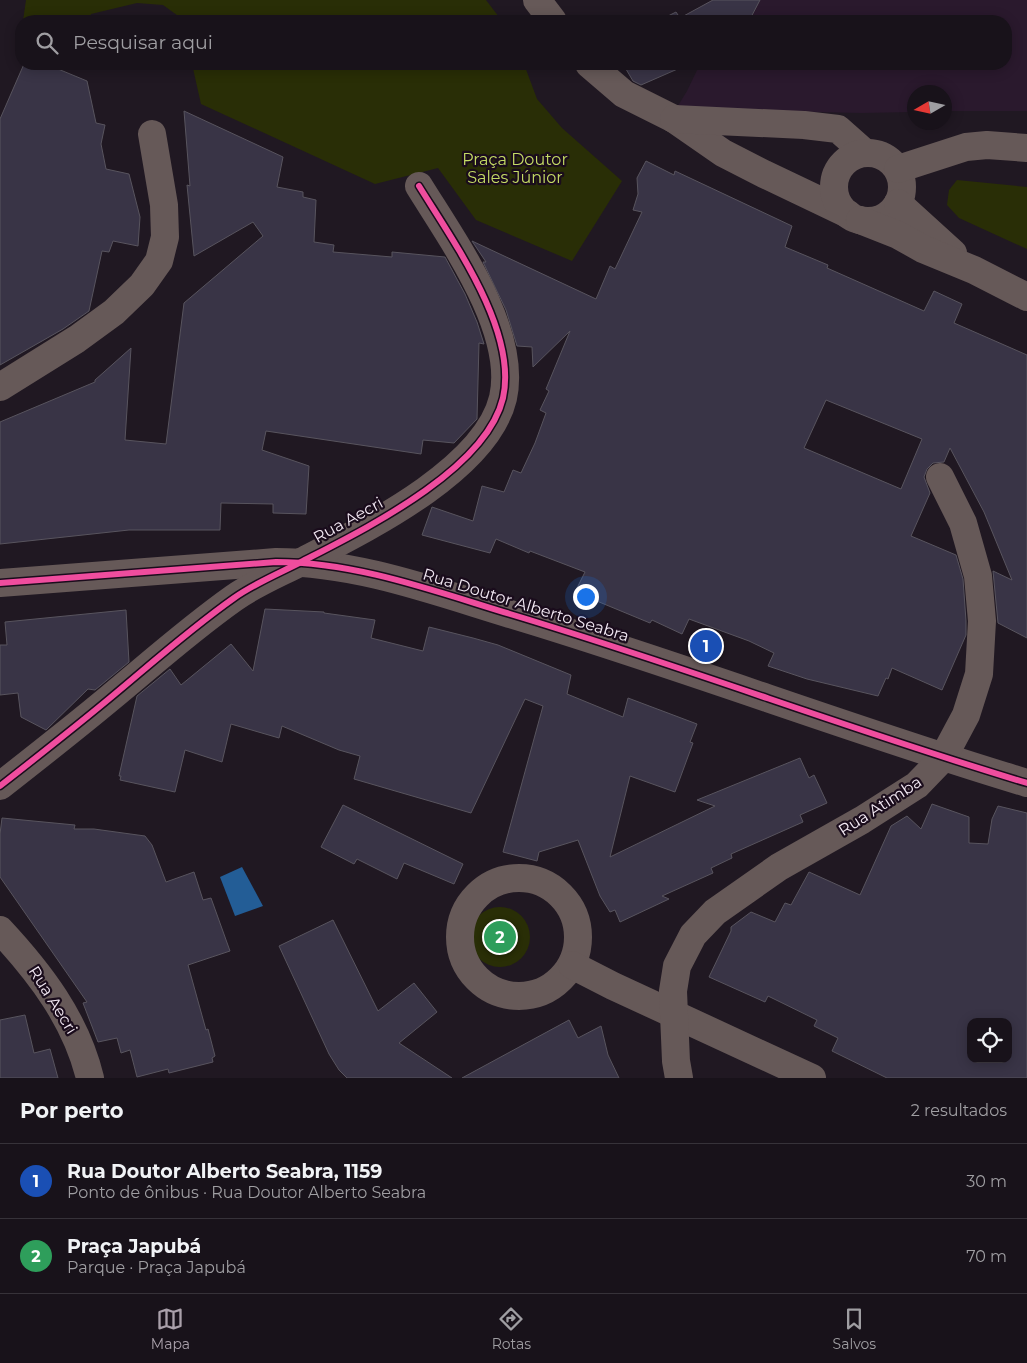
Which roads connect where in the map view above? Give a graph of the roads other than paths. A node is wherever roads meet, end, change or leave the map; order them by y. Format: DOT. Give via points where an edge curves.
graph roads {
  1 [pos="596,70"];
  2 [pos="674,119"];
  3 [pos="152,134"];
  4 [pos="1027,148"];
  5 [pos="864,152"];
  6 [pos="898,169"];
  7 [pos="419,186"];
  8 [pos="898,204"];
  9 [pos="854,217"];
  10 [pos="974,270"];
  11 [pos="1027,296"];
  12 [pos="0,387"];
  13 [pos="940,477"];
  14 [pos="301,562"];
  15 [pos="0,583"];
  16 [pos="943,758"];
  17 [pos="1027,783"];
  18 [pos="0,786"];
  19 [pos="0,930"];
  20 [pos="572,965"];
  21 [pos="673,1014"];
  22 [pos="90,1078"];
  23 [pos="679,1078"];
  24 [pos="812,1078"];
  1 -- 2 [label="street" via="624,94"];
  2 -- 5 [label="street" via="838,129"];
  2 -- 9 [label="street" via="723,152"];
  3 -- 12 [label="street" via="164,205 165,237 159,260 142,285 114,312"];
  4 -- 6 [label="street" via="966,147"];
  5 -- 6 [label="street" via="877,153 889,159"];
  5 -- 9 [label="street" via="851,157 835,178 839,204"];
  6 -- 8 [label="street" via="902,193"];
  7 -- 14 [label="street, Rua Aecri" via="460,252 493,316 505,371 503,398 493,424 477,446 455,467 399,507"];
  8 -- 9 [label="street" via="888,215 875,220"];
  8 -- 10 [label="street"];
  9 -- 10 [label="street"];
  10 -- 11 [label="street"];
  13 -- 16 [label="street, Rua Atimba" via="963,523 978,576 982,621 979,674 966,715"];
  14 -- 15 [label="street, Rua Doutor Alberto Seabra"];
  14 -- 16 [label="street, Rua Doutor Alberto Seabra" via="355,570 532,620"];
  14 -- 18 [label="street, Rua Aecri" via="261,582 202,621"];
  16 -- 17 [label="street, Rua Doutor Alberto Seabra"];
  16 -- 21 [label="street, Rua Atimba" via="917,785 779,867 715,912 693,935 677,966"];
  19 -- 22 [label="street, Rua Aecri" via="49,988 76,1034"];
  20 -- 20 [label="street" via="578,933 572,910 558,892 537,881 514,878 492,885 474,899 463,919 460,942 466,965 481,983 501,994 524,997 546,991"];
  20 -- 21 [label="street"];
  21 -- 23 [label="street, Rua Atimba"];
  21 -- 24 [label="street"];
}
